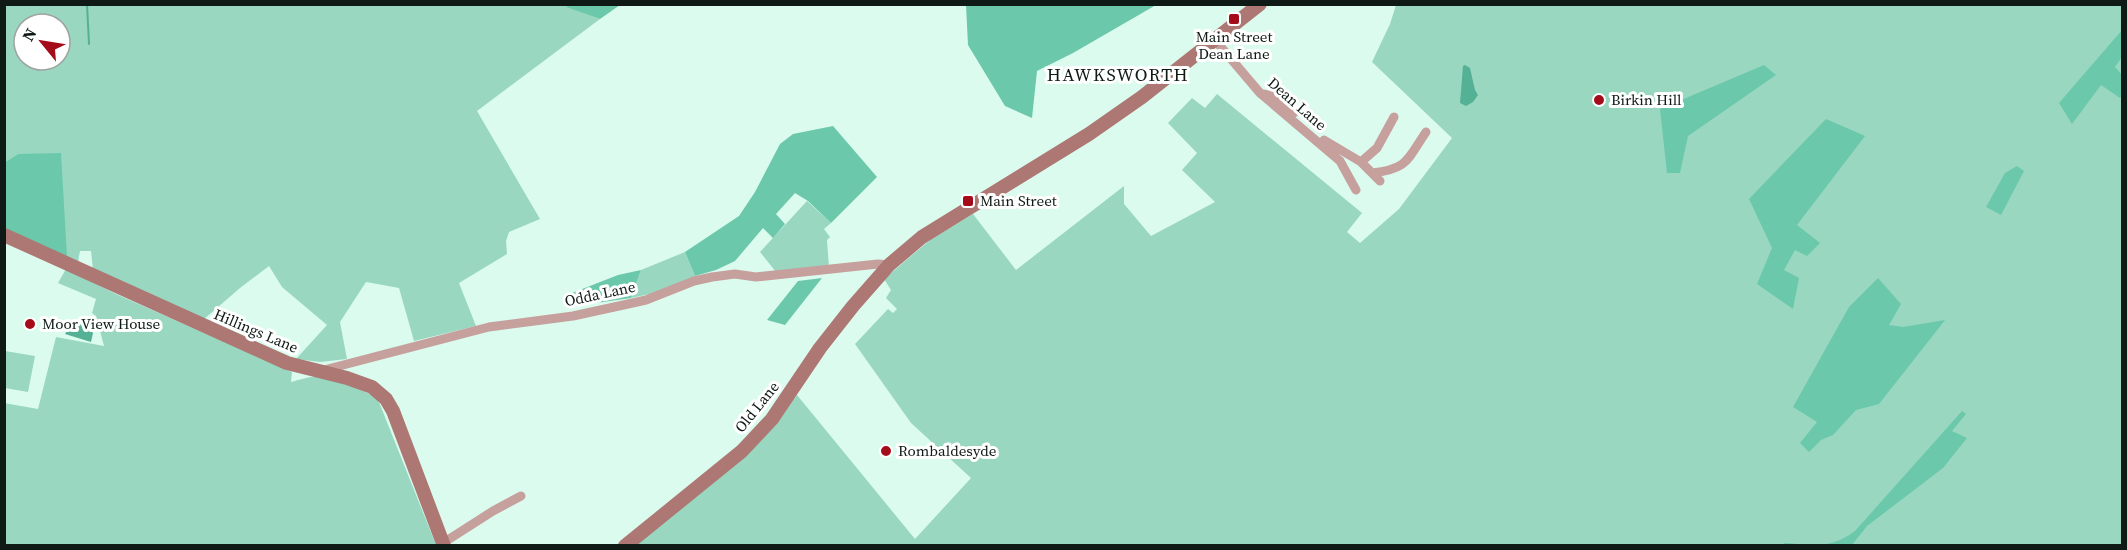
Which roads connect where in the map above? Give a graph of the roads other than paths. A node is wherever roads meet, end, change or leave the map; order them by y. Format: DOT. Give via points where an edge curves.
graph roads {
  1 [pos="1260,4"];
  2 [pos="1215,40"];
  3 [pos="1260,93"];
  4 [pos="1394,117"];
  5 [pos="1426,132"];
  6 [pos="1361,162"];
  7 [pos="1372,173"];
  8 [pos="1380,181"];
  9 [pos="1356,190"];
  10 [pos="4,235"];
  11 [pos="889,265"];
  12 [pos="318,372"];
  13 [pos="521,496"];
  14 [pos="443,544"];
  15 [pos="625,546"];
  1 -- 2 [label="street"];
  2 -- 3 [label="street, Dean Lane"];
  2 -- 11 [label="street" via="1089,134 922,237"];
  3 -- 6 [label="street" via="1276,97 1329,145"];
  3 -- 9 [label="street, Dean Lane" via="1340,161"];
  4 -- 6 [label="street" via="1377,148"];
  5 -- 7 [label="street" via="1404,165"];
  6 -- 7 [label="street"];
  7 -- 8 [label="street"];
  10 -- 12 [label="street, Hillings Lane" via="286,363"];
  11 -- 12 [label="street, Odda Lane" via="756,278 735,274 712,277 646,300 573,316 489,327"];
  11 -- 15 [label="street, Old Lane" via="820,348 772,419 742,452"];
  12 -- 14 [label="street, Hillings Lane" via="372,387 386,399"];
  13 -- 14 [label="street"];
}
